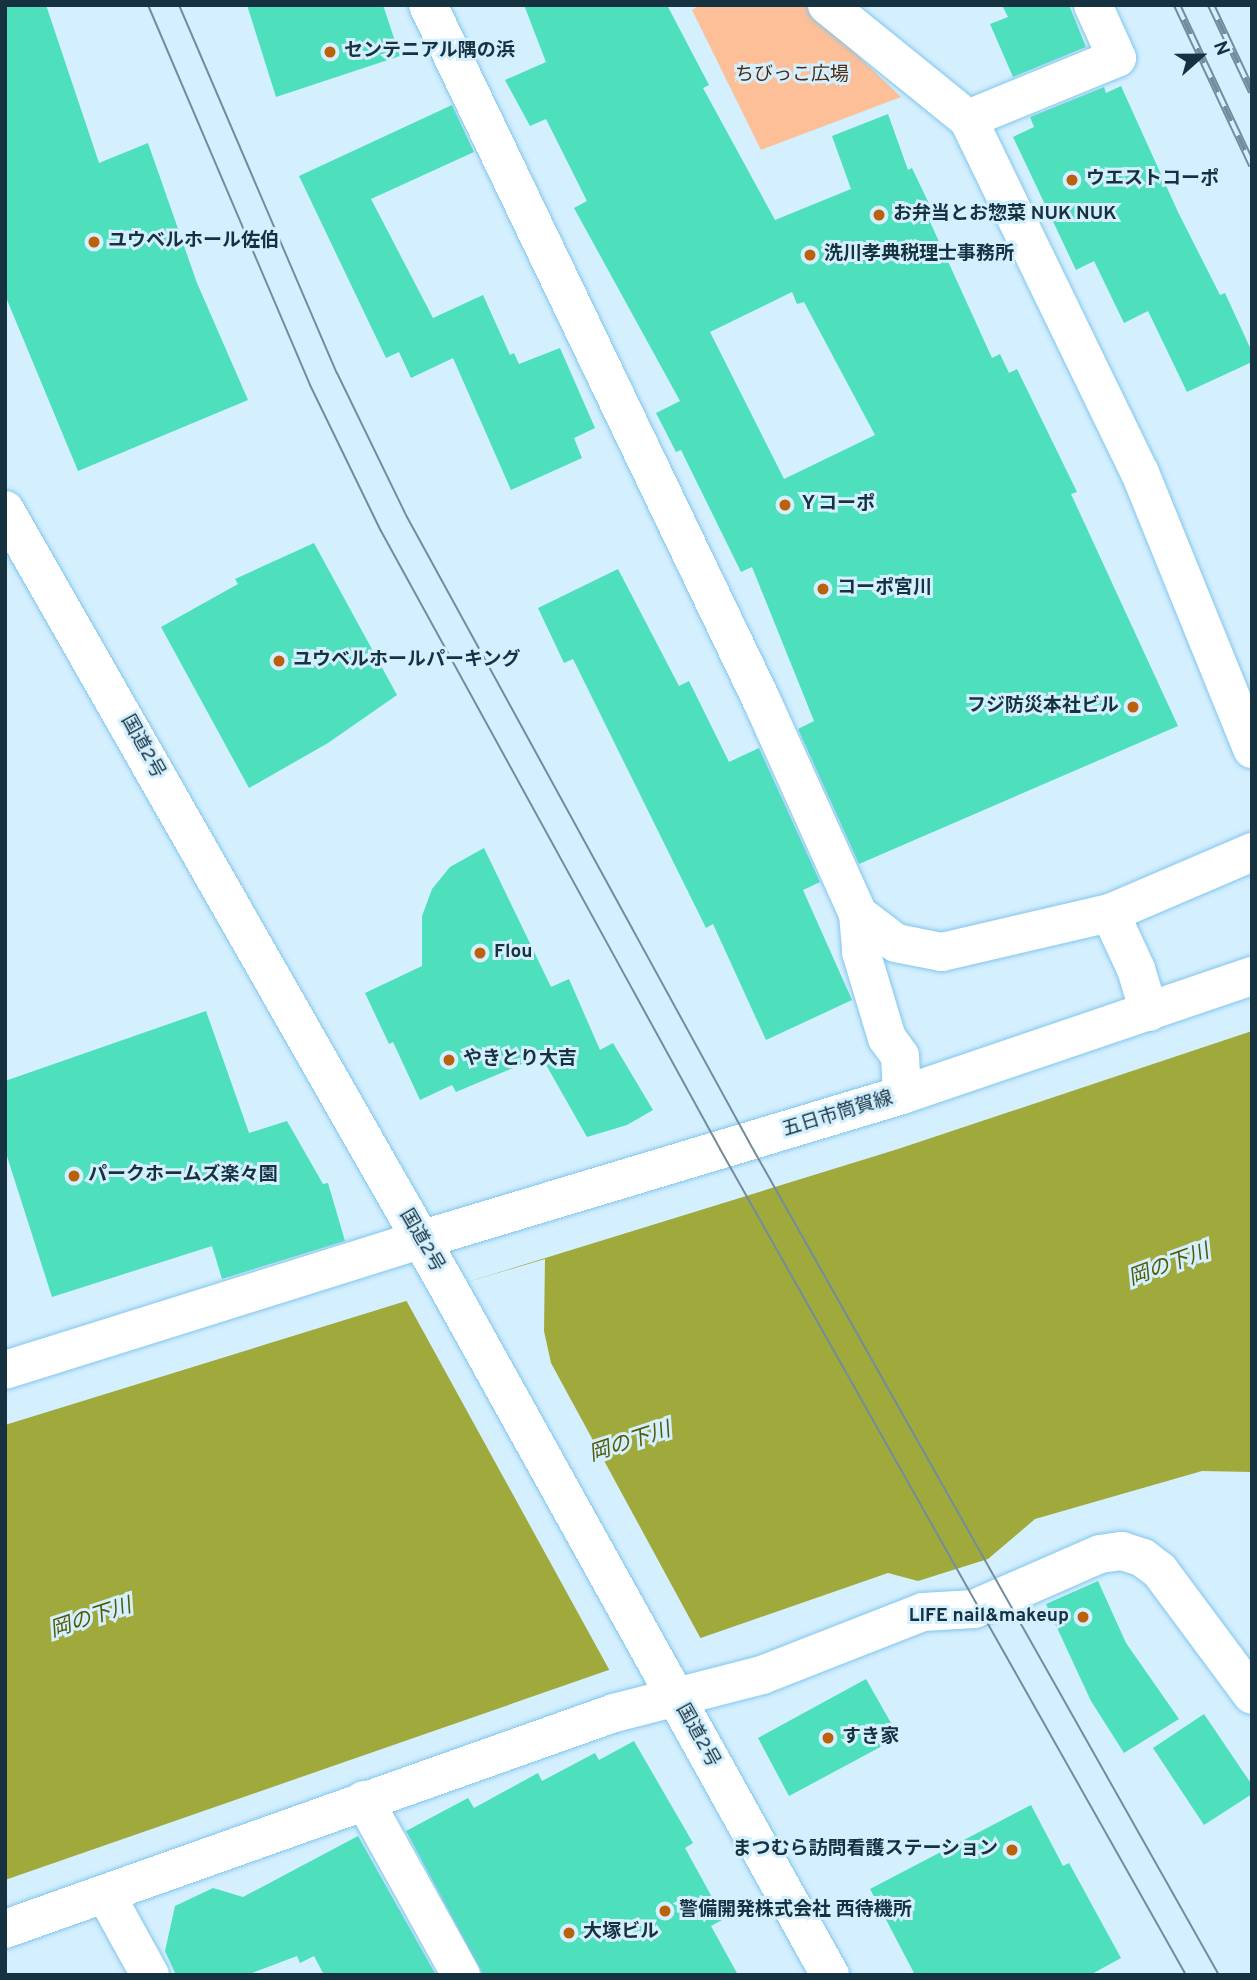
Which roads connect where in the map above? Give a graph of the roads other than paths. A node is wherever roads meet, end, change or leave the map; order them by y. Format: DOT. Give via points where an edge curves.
graph roads {
  1 [pos="428,5"];
  2 [pos="828,5"];
  3 [pos="1093,5"];
  4 [pos="968,119"];
  5 [pos="5,510"];
  6 [pos="1252,749"];
  7 [pos="1252,852"];
  8 [pos="1110,912"];
  9 [pos="858,914"];
  10 [pos="1252,976"];
  11 [pos="1149,1012"];
  12 [pos="902,1096"];
  13 [pos="419,1240"];
  14 [pos="5,1370"];
  15 [pos="667,1681"];
  16 [pos="1252,1695"];
  17 [pos="364,1800"];
  18 [pos="106,1895"];
  19 [pos="5,1929"];
  20 [pos="150,1975"];
  21 [pos="461,1975"];
  22 [pos="830,1975"];
  1 -- 9 [label="main road" via="761,699"];
  2 -- 4 [label="main road"];
  3 -- 4 [label="main road" via="1117,58"];
  4 -- 6 [label="main road" via="1140,473"];
  5 -- 13 [label="main road, 国道2号"];
  7 -- 8 [label="main road"];
  8 -- 9 [label="main road" via="942,952 896,943"];
  8 -- 11 [label="main road" via="1136,969"];
  9 -- 12 [label="main road" via="861,952 887,1038 900,1056"];
  10 -- 11 [label="main road, 五日市筒賀線"];
  11 -- 12 [label="main road, 五日市筒賀線"];
  12 -- 13 [label="main road, 五日市筒賀線"];
  13 -- 14 [label="main road, 五日市筒賀線"];
  13 -- 15 [label="main road, 国道2号"];
  15 -- 16 [label="main road" via="762,1675 923,1612 974,1609 1076,1564 1122,1551 1143,1558 1160,1571"];
  15 -- 17 [label="main road" via="614,1713"];
  15 -- 22 [label="main road, 国道2号"];
  17 -- 18 [label="main road"];
  17 -- 21 [label="main road"];
  18 -- 19 [label="main road"];
  18 -- 20 [label="main road"];
}
